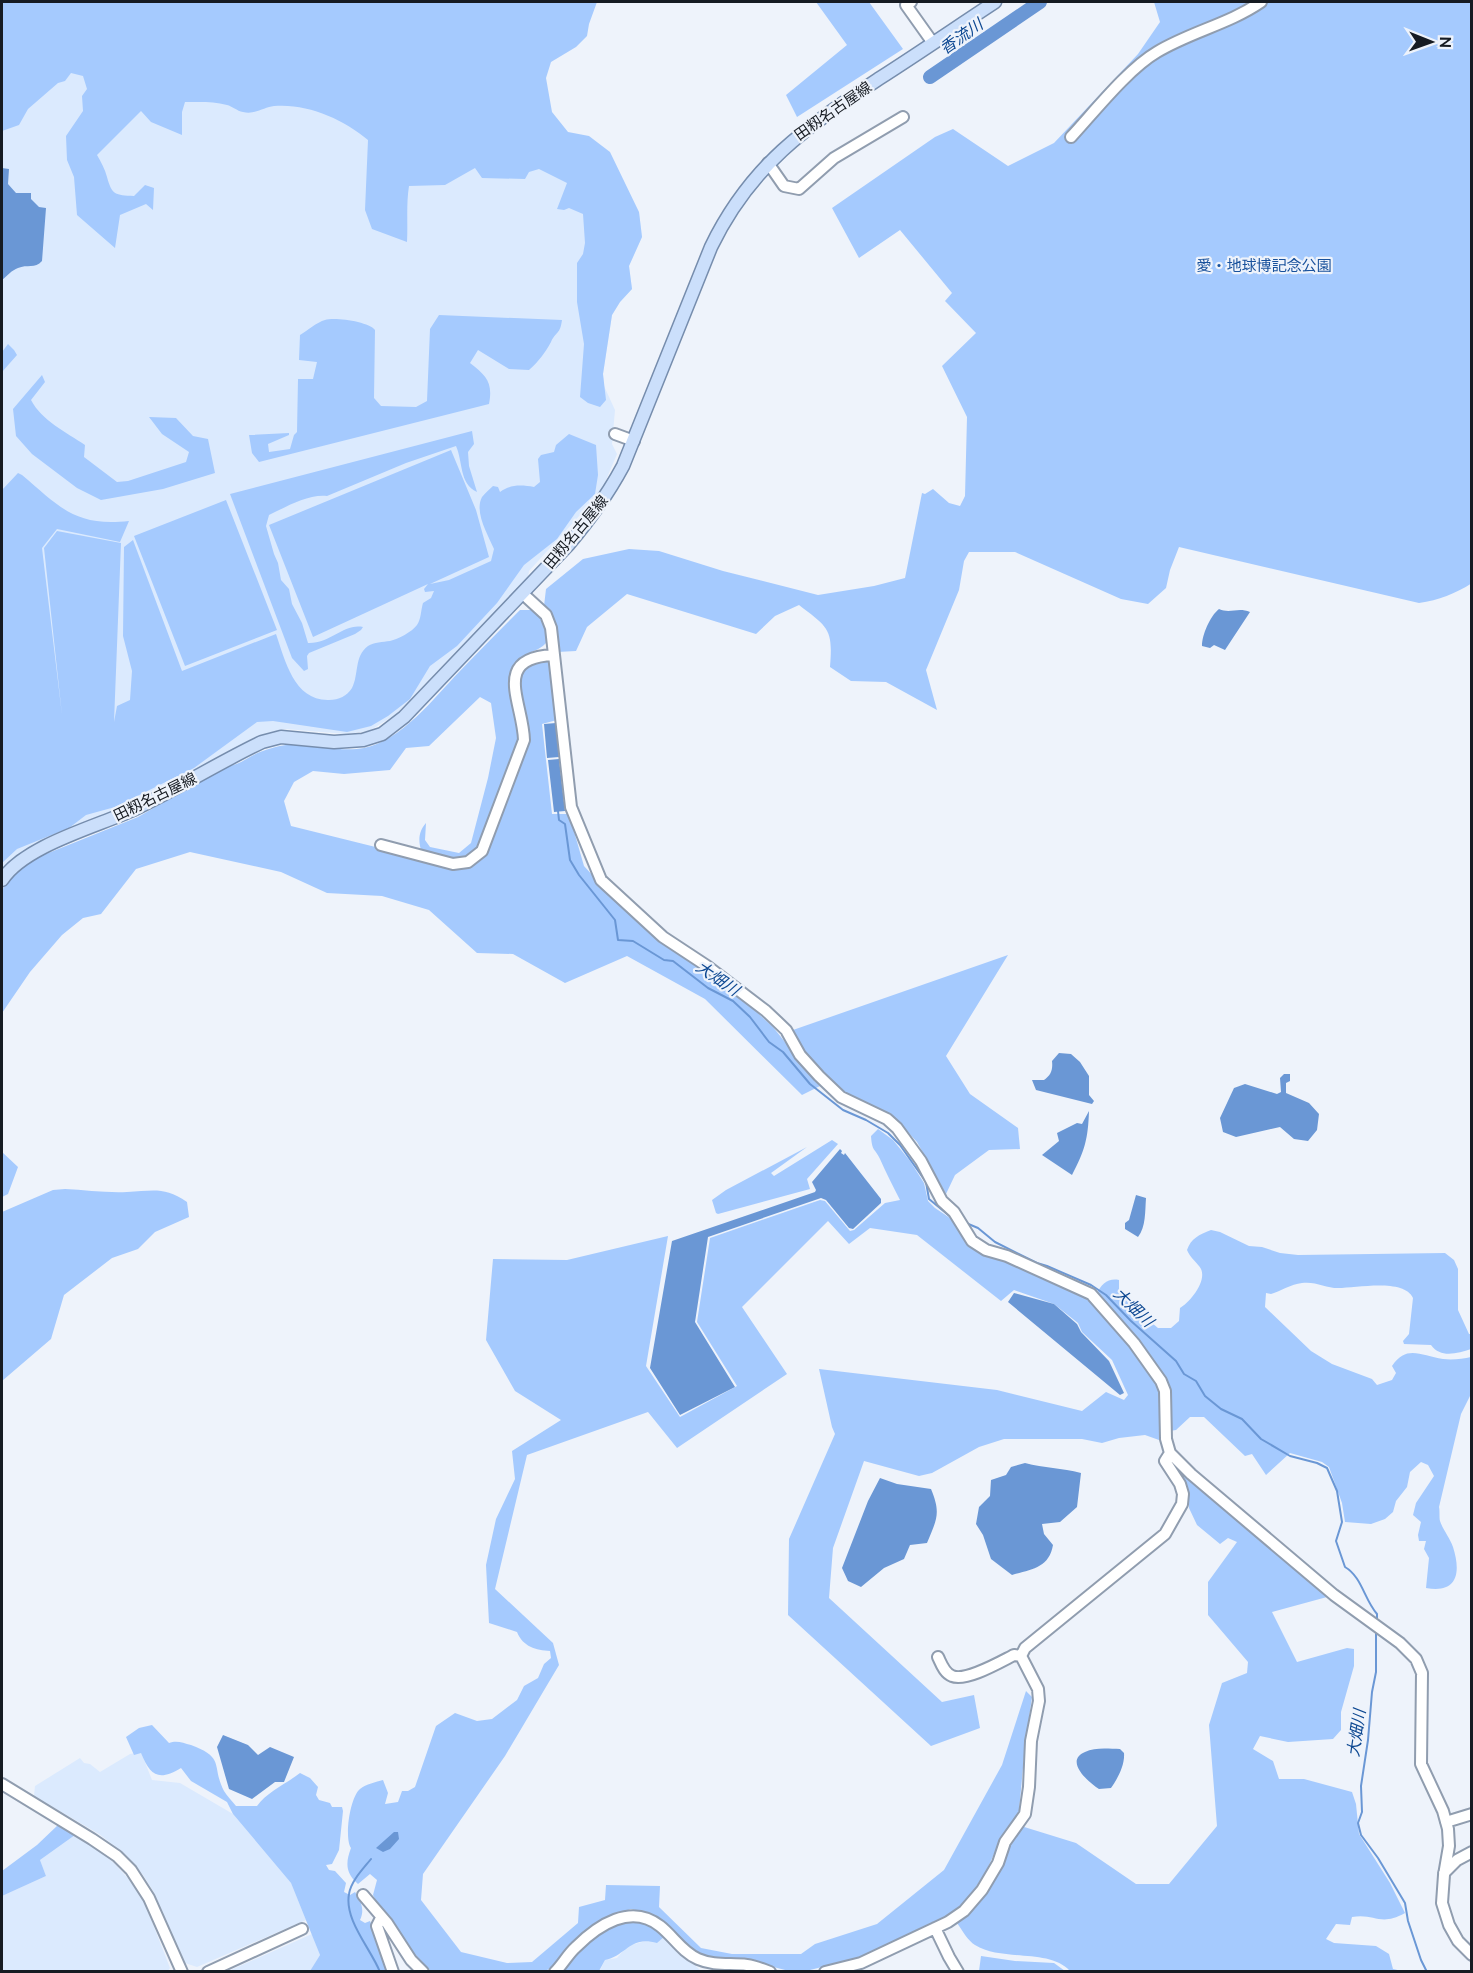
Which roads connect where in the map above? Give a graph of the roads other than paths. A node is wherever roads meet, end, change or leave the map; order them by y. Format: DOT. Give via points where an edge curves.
graph roads {
  1 [pos="911,2"];
  2 [pos="994,2"];
  3 [pos="1261,2"];
  4 [pos="933,43"];
  5 [pos="903,117"];
  6 [pos="1071,137"];
  7 [pos="768,163"];
  8 [pos="615,434"];
  9 [pos="634,441"];
  10 [pos="522,593"];
  11 [pos="553,655"];
  12 [pos="381,845"];
  13 [pos="2,880"];
  14 [pos="1170,1453"];
  15 [pos="1021,1656"];
  16 [pos="938,1657"];
  17 [pos="2,1784"];
  18 [pos="1472,1814"];
  19 [pos="1446,1822"];
  20 [pos="1472,1852"];
  21 [pos="1444,1874"];
  22 [pos="363,1895"];
  23 [pos="383,1920"];
  24 [pos="936,1928"];
  25 [pos="302,1929"];
  26 [pos="1472,1954"];
  27 [pos="182,1971"];
  28 [pos="208,1971"];
  29 [pos="393,1971"];
  30 [pos="423,1971"];
  31 [pos="555,1971"];
  32 [pos="770,1971"];
  33 [pos="825,1971"];
  34 [pos="958,1971"];
  1 -- 4 [label="street" via="906,5"];
  2 -- 4 [label="main road, 田籾名古屋線"];
  3 -- 6 [label="street" via="1139,64"];
  4 -- 7 [label="main road, 田籾名古屋線" via="818,120"];
  5 -- 7 [label="street" via="834,158 799,189 784,186"];
  7 -- 9 [label="main road, 田籾名古屋線" via="738,200 715,239"];
  8 -- 9 [label="street"];
  9 -- 10 [label="main road, 田籾名古屋線" via="590,520"];
  10 -- 11 [label="street" via="549,619"];
  10 -- 13 [label="main road, 田籾名古屋線" via="404,717 382,734 334,742 281,737 262,742 133,810 46,846 21,860"];
  11 -- 12 [label="street" via="533,657 518,670 515,690 524,740 482,851 468,862 453,864"];
  11 -- 14 [label="street" via="571,807 602,880 663,937 766,1011 786,1030 812,1069 841,1097 887,1119 897,1128 972,1241 1091,1294 1161,1381"];
  14 -- 15 [label="street" via="1165,1461 1183,1494 1182,1504 1165,1534 1025,1648"];
  14 -- 19 [label="street" via="1334,1595 1416,1659 1422,1673 1420,1764"];
  15 -- 16 [label="street" via="1014,1655 971,1675 957,1677 947,1673"];
  15 -- 24 [label="street" via="1038,1689 1039,1701 1031,1741 1025,1814 1005,1842 982,1890 964,1911"];
  17 -- 27 [label="street" via="92,1839 131,1870 149,1898"];
  18 -- 19 [label="street"];
  19 -- 21 [label="street" via="1449,1846"];
  20 -- 21 [label="street"];
  21 -- 26 [label="street" via="1444,1912 1458,1941"];
  22 -- 23 [label="street"];
  23 -- 29 [label="street" via="377,1926"];
  23 -- 30 [label="street"];
  24 -- 33 [label="street" via="861,1963"];
  24 -- 34 [label="street"];
  25 -- 28 [label="street"];
  31 -- 32 [label="street" via="599,1928 628,1916 655,1923 695,1958"];
}
